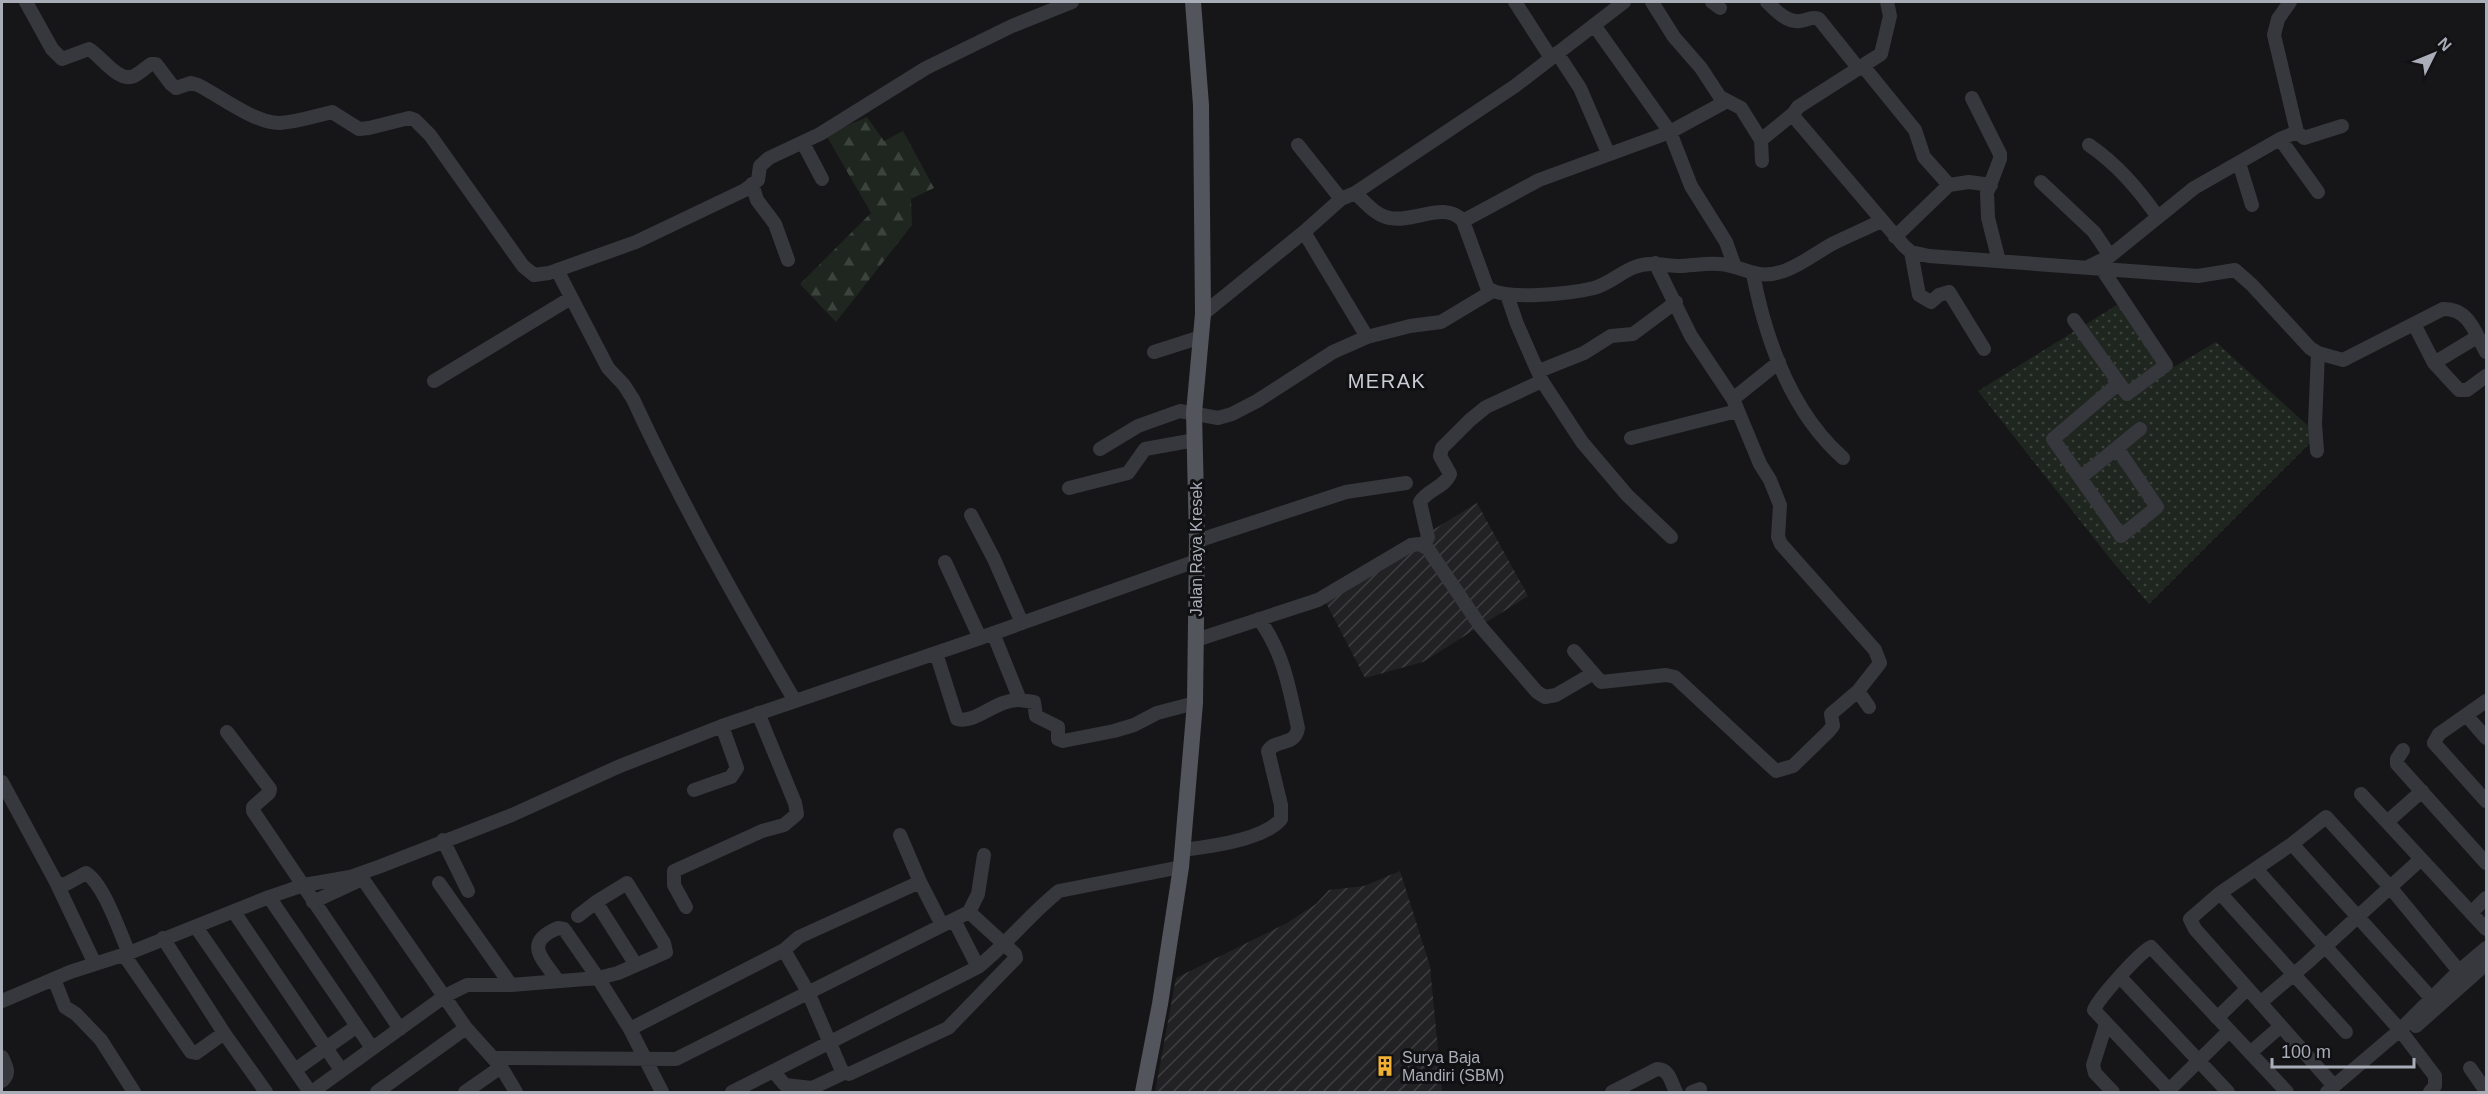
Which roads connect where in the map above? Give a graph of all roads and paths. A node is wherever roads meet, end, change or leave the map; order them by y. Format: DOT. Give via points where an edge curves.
graph roads {
  1 [pos="26,2"];
  2 [pos="1072,2"];
  3 [pos="1193,2"];
  4 [pos="1515,2"];
  5 [pos="1624,2"];
  6 [pos="1652,2"];
  7 [pos="1767,2"];
  8 [pos="1887,2"];
  9 [pos="2290,2"];
  10 [pos="1594,25"];
  11 [pos="1554,55"];
  12 [pos="1861,68"];
  13 [pos="1972,98"];
  14 [pos="1727,101"];
  15 [pos="1794,113"];
  16 [pos="2342,126"];
  17 [pos="1670,132"];
  18 [pos="2296,132"];
  19 [pos="2280,139"];
  20 [pos="1761,140"];
  21 [pos="803,143"];
  22 [pos="1298,145"];
  23 [pos="2089,145"];
  24 [pos="1608,153"];
  25 [pos="1762,161"];
  26 [pos="2239,163"];
  27 [pos="822,179"];
  28 [pos="2041,182"];
  29 [pos="752,184"];
  30 [pos="1949,185"];
  31 [pos="1991,185"];
  32 [pos="2318,192"];
  33 [pos="1355,193"];
  34 [pos="1341,199"];
  35 [pos="2252,205"];
  36 [pos="2158,217"];
  37 [pos="1462,221"];
  38 [pos="1881,221"];
  39 [pos="1304,232"];
  40 [pos="1895,237"];
  41 [pos="1911,252"];
  42 [pos="2110,256"];
  43 [pos="788,260"];
  44 [pos="1999,261"];
  45 [pos="1655,263"];
  46 [pos="1735,267"];
  47 [pos="2095,268"];
  48 [pos="557,270"];
  49 [pos="1753,274"];
  50 [pos="1491,292"];
  51 [pos="1508,295"];
  52 [pos="571,298"];
  53 [pos="1676,302"];
  54 [pos="1203,314"];
  55 [pos="2074,320"];
  56 [pos="2414,324"];
  57 [pos="1202,337"];
  58 [pos="1367,337"];
  59 [pos="2477,337"];
  60 [pos="1984,349"];
  61 [pos="1154,352"];
  62 [pos="2487,352"];
  63 [pos="2318,353"];
  64 [pos="1779,362"];
  65 [pos="2434,363"];
  66 [pos="1541,376"];
  67 [pos="2487,376"];
  68 [pos="434,381"];
  69 [pos="2119,383"];
  70 [pos="1735,405"];
  71 [pos="1194,413"];
  72 [pos="2140,429"];
  73 [pos="1631,438"];
  74 [pos="1195,440"];
  75 [pos="2117,448"];
  76 [pos="1100,449"];
  77 [pos="2317,451"];
  78 [pos="1843,458"];
  79 [pos="2080,478"];
  80 [pos="1406,483"];
  81 [pos="1069,488"];
  82 [pos="972,515"];
  83 [pos="1671,537"];
  84 [pos="1197,541"];
  85 [pos="1424,546"];
  86 [pos="1196,561"];
  87 [pos="945,562"];
  88 [pos="1259,619"];
  89 [pos="1022,623"];
  90 [pos="993,633"];
  91 [pos="980,638"];
  92 [pos="1196,640"];
  93 [pos="1574,651"];
  94 [pos="936,653"];
  95 [pos="1592,674"];
  96 [pos="1858,691"];
  97 [pos="1020,700"];
  98 [pos="795,701"];
  99 [pos="2487,701"];
  100 [pos="1195,703"];
  101 [pos="1869,707"];
  102 [pos="758,713"];
  103 [pos="2467,716"];
  104 [pos="722,726"];
  105 [pos="227,732"];
  106 [pos="2487,738"];
  107 [pos="2403,750"];
  108 [pos="2,782"];
  109 [pos="694,790"];
  110 [pos="2422,791"];
  111 [pos="2361,794"];
  112 [pos="2487,801"];
  113 [pos="2387,822"];
  114 [pos="900,835"];
  115 [pos="443,840"];
  116 [pos="2292,844"];
  117 [pos="1182,850"];
  118 [pos="984,855"];
  119 [pos="2421,859"];
  120 [pos="2487,863"];
  121 [pos="1181,867"];
  122 [pos="2256,869"];
  123 [pos="362,876"];
  124 [pos="56,882"];
  125 [pos="920,882"];
  126 [pos="439,883"];
  127 [pos="304,885"];
  128 [pos="2390,887"];
  129 [pos="468,891"];
  130 [pos="2220,893"];
  131 [pos="269,897"];
  132 [pos="2487,898"];
  133 [pos="313,902"];
  134 [pos="596,903"];
  135 [pos="686,907"];
  136 [pos="234,912"];
  137 [pos="969,912"];
  138 [pos="2471,913"];
  139 [pos="578,916"];
  140 [pos="2358,917"];
  141 [pos="948,922"];
  142 [pos="196,927"];
  143 [pos="2487,929"];
  144 [pos="163,938"];
  145 [pos="1005,944"];
  146 [pos="2326,946"];
  147 [pos="2487,948"];
  148 [pos="784,950"];
  149 [pos="127,954"];
  150 [pos="95,964"];
  151 [pos="2487,964"];
  152 [pos="636,965"];
  153 [pos="497,966"];
  154 [pos="978,968"];
  155 [pos="2459,971"];
  156 [pos="2293,974"];
  157 [pos="2120,977"];
  158 [pos="598,978"];
  159 [pos="54,979"];
  160 [pos="558,981"];
  161 [pos="511,985"];
  162 [pos="467,986"];
  163 [pos="2247,988"];
  164 [pos="808,992"];
  165 [pos="445,996"];
  166 [pos="2432,999"];
  167 [pos="2,1001"];
  168 [pos="2260,1002"];
  169 [pos="2217,1018"];
  170 [pos="2106,1023"];
  171 [pos="357,1026"];
  172 [pos="2281,1026"];
  173 [pos="466,1028"];
  174 [pos="400,1029"];
  175 [pos="630,1029"];
  176 [pos="2229,1031"];
  177 [pos="2346,1032"];
  178 [pos="224,1033"];
  179 [pos="2403,1033"];
  180 [pos="830,1042"];
  181 [pos="325,1048"];
  182 [pos="372,1048"];
  183 [pos="2250,1053"];
  184 [pos="2,1057"];
  185 [pos="643,1057"];
  186 [pos="676,1059"];
  187 [pos="2198,1060"];
  188 [pos="497,1062"];
  189 [pos="2470,1068"];
  190 [pos="295,1070"];
  191 [pos="341,1070"];
  192 [pos="773,1071"];
  193 [pos="844,1073"];
  194 [pos="652,1075"];
  195 [pos="2,1082"];
  196 [pos="2334,1090"];
  197 [pos="736,1091"];
  198 [pos="2170,1091"];
  199 [pos="2487,1091"];
  200 [pos="134,1092"];
  201 [pos="267,1092"];
  202 [pos="311,1092"];
  203 [pos="377,1092"];
  204 [pos="465,1092"];
  205 [pos="516,1092"];
  206 [pos="662,1092"];
  207 [pos="1143,1092"];
  208 [pos="1612,1092"];
  209 [pos="1676,1092"];
  210 [pos="2113,1092"];
  211 [pos="2228,1092"];
  212 [pos="2286,1092"];
  213 [pos="2430,1092"];
  1 -- 48 [label="street" via="52,50 62,59 89,49 127,77 156,64 176,88 198,85 262,120 296,121 332,112 359,129 415,120 430,135 522,266 534,275"];
  2 -- 21 [label="street" via="943,59"];
  3 -- 54 [label="main road, Jalan Raya Kresek" via="1201,105"];
  4 -- 11 [label="street"];
  5 -- 10 [label="street"];
  6 -- 14 [label="street" via="1681,48"];
  7 -- 12 [label="street" via="1794,21 1819,19"];
  8 -- 12 [label="street" via="1890,16 1884,50"];
  9 -- 18 [label="street" via="2278,19 2274,35"];
  10 -- 11 [label="street"];
  10 -- 17 [label="street"];
  11 -- 24 [label="street" via="1580,88"];
  11 -- 33 [label="street" via="1515,86"];
  12 -- 15 [label="street"];
  12 -- 30 [label="street" via="1915,130 1924,157"];
  13 -- 31 [label="street" via="2000,154"];
  14 -- 17 [label="street"];
  14 -- 20 [label="street" via="1741,108"];
  15 -- 20 [label="street"];
  15 -- 38 [label="street" via="1797,122"];
  16 -- 18 [label="street" via="2304,138"];
  17 -- 24 [label="street"];
  17 -- 46 [label="street" via="1691,186 1726,242"];
  18 -- 19 [label="street"];
  19 -- 26 [label="street"];
  19 -- 32 [label="street"];
  20 -- 25 [label="street"];
  21 -- 27 [label="street"];
  21 -- 29 [label="street" via="769,158 760,166 758,180"];
  22 -- 34 [label="street"];
  23 -- 36 [label="street" via="2109,158"];
  24 -- 37 [label="street" via="1539,180"];
  26 -- 35 [label="street"];
  26 -- 36 [label="street" via="2194,189"];
  28 -- 42 [label="street" via="2094,232"];
  29 -- 43 [label="street" via="757,200 775,224"];
  29 -- 48 [label="street" via="636,242"];
  30 -- 31 [label="street"];
  30 -- 40 [label="street"];
  31 -- 44 [label="street" via="1987,193 1988,218"];
  33 -- 34 [label="street"];
  33 -- 37 [label="street" via="1388,218 1404,220 1444,212 1457,214"];
  34 -- 39 [label="street"];
  36 -- 42 [label="street"];
  37 -- 50 [label="street"];
  38 -- 40 [label="street"];
  38 -- 49 [label="street" via="1784,272"];
  39 -- 54 [label="street"];
  39 -- 58 [label="street"];
  40 -- 41 [label="street"];
  41 -- 44 [label="street"];
  41 -- 60 [label="street" via="1919,295 1931,302 1949,292"];
  42 -- 47 [label="street"];
  44 -- 47 [label="street"];
  45 -- 46 [label="street"];
  45 -- 51 [label="street" via="1636,267 1596,288"];
  45 -- 53 [label="street"];
  46 -- 49 [label="street"];
  47 -- 63 [label="street" via="2198,276 2235,270"];
  47 -- 69 [label="street" via="2166,365 2127,394"];
  48 -- 52 [label="street"];
  49 -- 64 [label="street" via="1758,304"];
  50 -- 51 [label="street"];
  50 -- 58 [label="street" via="1441,322"];
  51 -- 66 [label="street"];
  52 -- 68 [label="street"];
  52 -- 98 [label="street" via="608,368 633,399 716,566"];
  53 -- 66 [label="street" via="1633,334 1611,336"];
  53 -- 70 [label="street" via="1691,336"];
  54 -- 57 [label="main road, Jalan Raya Kresek"];
  55 -- 69 [label="street"];
  56 -- 59 [label="street" via="2443,309 2453,309 2463,314"];
  56 -- 63 [label="street" via="2343,360"];
  56 -- 65 [label="street"];
  57 -- 61 [label="street"];
  57 -- 71 [label="main road, Jalan Raya Kresek"];
  58 -- 71 [label="street" via="1333,352 1232,414 1218,418"];
  59 -- 62 [label="street"];
  59 -- 65 [label="street"];
  63 -- 77 [label="street"];
  64 -- 70 [label="street"];
  64 -- 78 [label="street" via="1812,427"];
  65 -- 67 [label="street" via="2459,390 2467,390"];
  66 -- 83 [label="street" via="1582,442"];
  66 -- 85 [label="street" via="1486,407 1442,448 1440,456 1450,474 1420,502 1428,537"];
  69 -- 79 [label="street" via="2053,439"];
  70 -- 73 [label="street"];
  70 -- 96 [label="street" via="1780,505 1781,544 1878,657 1880,663"];
  71 -- 74 [label="main road, Jalan Raya Kresek"];
  71 -- 76 [label="street" via="1172,414 1128,432"];
  72 -- 75 [label="street"];
  74 -- 81 [label="street" via="1151,447 1140,454 1128,473"];
  74 -- 84 [label="main road, Jalan Raya Kresek"];
  75 -- 79 [label="street"];
  75 -- 79 [label="street" via="2157,507 2121,536"];
  80 -- 84 [label="street" via="1346,492"];
  82 -- 89 [label="street"];
  84 -- 86 [label="main road, Jalan Raya Kresek"];
  85 -- 88 [label="street" via="1412,545 1318,600"];
  85 -- 95 [label="street" via="1480,627 1537,692 1545,697 1556,695"];
  86 -- 89 [label="street"];
  86 -- 92 [label="main road, Jalan Raya Kresek"];
  87 -- 91 [label="street"];
  88 -- 92 [label="street"];
  88 -- 117 [label="street" via="1283,663 1298,728 1292,741 1272,746 1268,752 1281,819 1246,838"];
  89 -- 90 [label="street"];
  90 -- 91 [label="street"];
  90 -- 97 [label="street"];
  91 -- 94 [label="street"];
  92 -- 100 [label="main road, Jalan Raya Kresek"];
  93 -- 95 [label="street"];
  94 -- 97 [label="street" via="957,719 966,720 992,706"];
  94 -- 98 [label="street"];
  95 -- 96 [label="street" via="1606,683 1675,677 1776,771 1793,766 1828,732 1833,726 1831,714"];
  96 -- 101 [label="street"];
  97 -- 100 [label="street" via="1034,702 1036,716 1058,727 1058,739 1063,741 1114,731"];
  98 -- 102 [label="street"];
  99 -- 103 [label="street"];
  100 -- 117 [label="main road, Jalan Raya Kresek"];
  102 -- 104 [label="street"];
  102 -- 135 [label="street" via="797,814 787,824 762,831 674,871 675,885"];
  103 -- 106 [label="street"];
  103 -- 112 [label="street" via="2439,734 2434,743"];
  104 -- 109 [label="street" via="737,768 735,773"];
  104 -- 115 [label="street"];
  105 -- 127 [label="street" via="267,783 269,793 253,811"];
  107 -- 110 [label="street" via="2397,764"];
  108 -- 124 [label="street"];
  110 -- 113 [label="street"];
  110 -- 120 [label="street"];
  111 -- 113 [label="street"];
  113 -- 119 [label="street"];
  114 -- 125 [label="street"];
  115 -- 123 [label="street"];
  115 -- 129 [label="street"];
  116 -- 122 [label="street"];
  116 -- 128 [label="street" via="2326,817"];
  116 -- 140 [label="street"];
  117 -- 121 [label="main road, Jalan Raya Kresek"];
  118 -- 137 [label="street" via="978,894"];
  119 -- 128 [label="street"];
  119 -- 138 [label="street"];
  121 -- 145 [label="street" via="1059,891"];
  121 -- 207 [label="main road, Jalan Raya Kresek"];
  122 -- 130 [label="street"];
  122 -- 146 [label="street"];
  123 -- 127 [label="street"];
  123 -- 133 [label="street"];
  123 -- 165 [label="street"];
  124 -- 149 [label="street" via="64,885 86,873 91,876"];
  124 -- 150 [label="street"];
  125 -- 141 [label="street"];
  125 -- 148 [label="street" via="799,937"];
  126 -- 153 [label="street"];
  127 -- 131 [label="street"];
  127 -- 133 [label="street"];
  128 -- 140 [label="street"];
  128 -- 155 [label="street"];
  130 -- 156 [label="street"];
  130 -- 163 [label="street" via="2190,922"];
  131 -- 136 [label="street"];
  131 -- 171 [label="street"];
  132 -- 138 [label="street"];
  133 -- 174 [label="street"];
  134 -- 139 [label="street"];
  134 -- 152 [label="street"];
  134 -- 152 [label="street" via="627,883 667,948 666,952"];
  136 -- 142 [label="street"];
  136 -- 181 [label="street"];
  137 -- 141 [label="street"];
  137 -- 145 [label="street"];
  138 -- 143 [label="street"];
  140 -- 146 [label="street"];
  140 -- 166 [label="street"];
  141 -- 154 [label="street"];
  141 -- 164 [label="street"];
  142 -- 144 [label="street"];
  142 -- 190 [label="street"];
  144 -- 149 [label="street"];
  144 -- 178 [label="street"];
  145 -- 154 [label="street"];
  145 -- 193 [label="street" via="1016,958 948,1028"];
  146 -- 156 [label="street"];
  146 -- 179 [label="street"];
  147 -- 155 [label="street"];
  148 -- 164 [label="street"];
  148 -- 175 [label="street"];
  149 -- 150 [label="street"];
  149 -- 178 [label="street" via="191,1052 196,1053"];
  150 -- 159 [label="street"];
  151 -- 179 [label="street"];
  152 -- 158 [label="street"];
  153 -- 161 [label="street"];
  153 -- 162 [label="street"];
  154 -- 180 [label="street"];
  155 -- 166 [label="street"];
  156 -- 168 [label="street"];
  156 -- 177 [label="street"];
  157 -- 169 [label="street" via="2145,950 2153,947"];
  157 -- 170 [label="street" via="2094,1007"];
  157 -- 187 [label="street"];
  158 -- 160 [label="street"];
  158 -- 160 [label="street" via="564,929 558,928 539,940 537,951"];
  158 -- 175 [label="street"];
  159 -- 167 [label="street"];
  159 -- 200 [label="street" via="65,1007 101,1040"];
  160 -- 161 [label="street"];
  161 -- 162 [label="street"];
  162 -- 165 [label="street"];
  163 -- 168 [label="street"];
  163 -- 169 [label="street"];
  164 -- 180 [label="street"];
  164 -- 186 [label="street"];
  165 -- 173 [label="street"];
  165 -- 174 [label="street"];
  166 -- 179 [label="street"];
  168 -- 172 [label="street"];
  169 -- 176 [label="street"];
  170 -- 198 [label="street"];
  170 -- 210 [label="street" via="2093,1065 2095,1073"];
  171 -- 181 [label="street"];
  171 -- 182 [label="street"];
  172 -- 183 [label="street"];
  172 -- 196 [label="street"];
  173 -- 188 [label="street"];
  173 -- 203 [label="street"];
  174 -- 182 [label="street"];
  175 -- 185 [label="street"];
  176 -- 183 [label="street"];
  176 -- 187 [label="street"];
  178 -- 201 [label="street"];
  179 -- 196 [label="street"];
  179 -- 213 [label="street" via="2435,1076"];
  180 -- 192 [label="street"];
  180 -- 193 [label="street"];
  181 -- 190 [label="street"];
  181 -- 191 [label="street"];
  182 -- 191 [label="street"];
  183 -- 212 [label="street"];
  184 -- 195 [label="street" via="8,1069"];
  185 -- 186 [label="street"];
  185 -- 188 [label="street"];
  185 -- 194 [label="street"];
  186 -- 194 [label="street"];
  187 -- 198 [label="street"];
  187 -- 211 [label="street"];
  188 -- 204 [label="street"];
  188 -- 205 [label="street"];
  189 -- 199 [label="street"];
  190 -- 202 [label="street"];
  191 -- 202 [label="street"];
  192 -- 193 [label="street" via="785,1084 810,1088"];
  192 -- 197 [label="street"];
  194 -- 206 [label="street"];
  208 -- 209 [label="street" via="1657,1069 1668,1073"];
}
